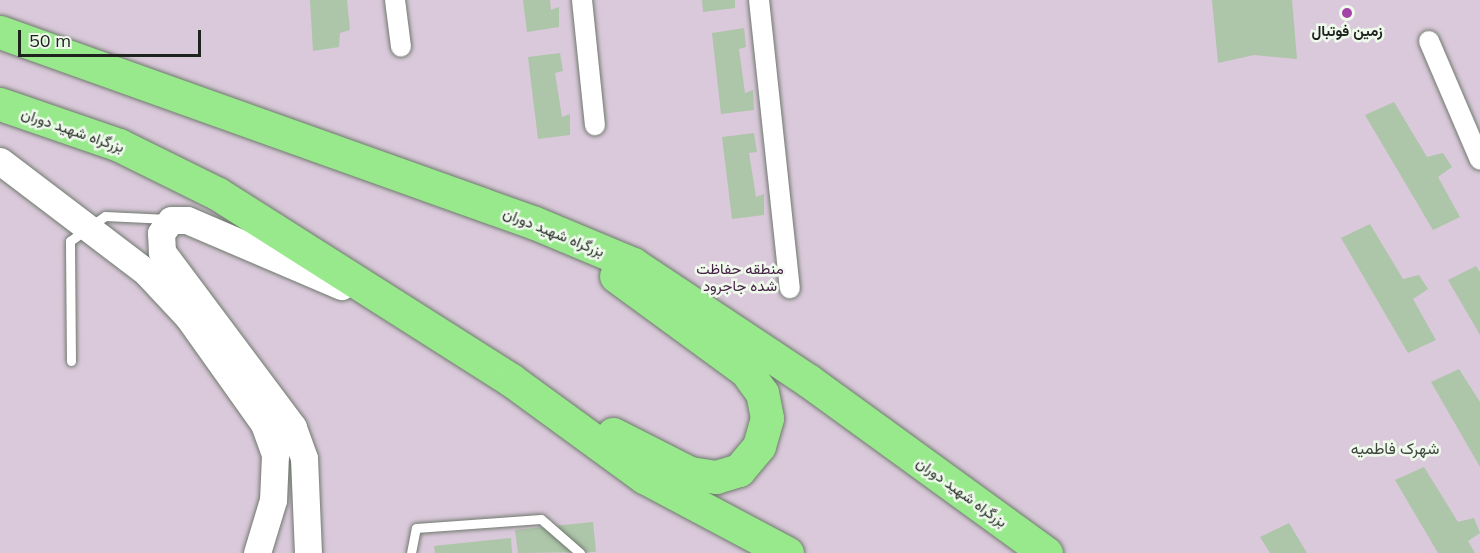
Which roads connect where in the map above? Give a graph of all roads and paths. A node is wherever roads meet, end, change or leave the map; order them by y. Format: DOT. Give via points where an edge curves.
graph roads {
  1 [pos="395,0"];
  2 [pos="582,0"];
  3 [pos="759,0"];
  4 [pos="0,32"];
  5 [pos="1429,41"];
  6 [pos="401,47"];
  7 [pos="0,104"];
  8 [pos="595,125"];
  9 [pos="1480,160"];
  10 [pos="0,161"];
  11 [pos="171,220"];
  12 [pos="535,222"];
  13 [pos="89,227"];
  14 [pos="790,288"];
  15 [pos="419,320"];
  16 [pos="71,361"];
  17 [pos="511,380"];
  18 [pos="257,553"];
  19 [pos="308,553"];
  20 [pos="411,553"];
  21 [pos="580,553"];
  22 [pos="788,553"];
  23 [pos="1046,553"];
  1 -- 6 [label="street"];
  2 -- 8 [label="street"];
  3 -- 14 [label="street"];
  4 -- 12 [label="highway, بزرگراه شهید دوران"];
  5 -- 9 [label="street"];
  7 -- 15 [label="highway, بزرگراه شهید دوران" via="119,145 218,194"];
  10 -- 13 [label="main road"];
  11 -- 13 [label="lane" via="105,216"];
  11 -- 15 [label="main road" via="209,227"];
  11 -- 19 [label="main road" via="161,233 162,252 293,427 304,458"];
  12 -- 17 [label="highway" via="746,370 762,393 767,418 759,446 739,470 701,476"];
  12 -- 23 [label="highway, بزرگراه شهید دوران" via="674,287"];
  13 -- 16 [label="lane" via="70,241"];
  13 -- 18 [label="main road" via="146,272 188,317 264,424 275,455 273,500"];
  15 -- 17 [label="highway, بزرگراه شهید دوران"];
  17 -- 22 [label="highway, بزرگراه شهید دوران" via="644,477"];
  20 -- 21 [label="lane" via="416,528 541,519"];
}
